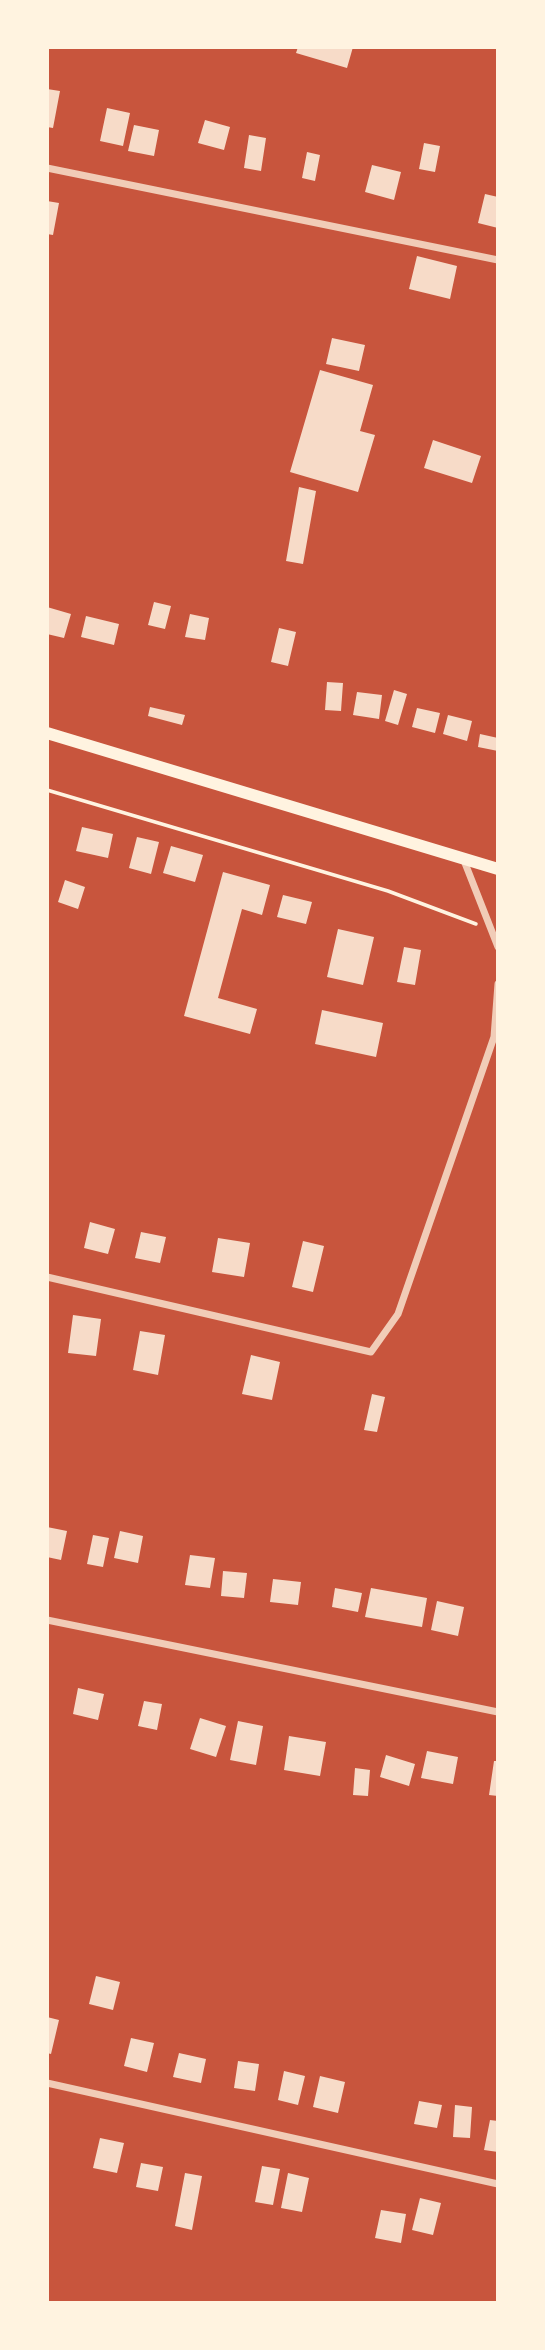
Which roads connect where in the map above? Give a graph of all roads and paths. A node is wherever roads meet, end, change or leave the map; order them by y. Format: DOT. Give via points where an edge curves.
graph roads {
  1 [pos="47,168"];
  2 [pos="498,260"];
  3 [pos="47,733"];
  4 [pos="47,790"];
  5 [pos="463,857"];
  6 [pos="498,869"];
  7 [pos="491,929"];
  8 [pos="498,947"];
  9 [pos="498,984"];
  10 [pos="47,1278"];
  11 [pos="47,1620"];
  12 [pos="498,1712"];
  13 [pos="47,2083"];
  14 [pos="498,2184"];
  1 -- 2 [label="street"];
  3 -- 5 [label="main road"];
  4 -- 7 [label="path" via="388,891"];
  5 -- 6 [label="main road"];
  5 -- 7 [label="street"];
  7 -- 8 [label="street"];
  9 -- 10 [label="street" via="494,1037 398,1314 371,1352"];
  11 -- 12 [label="street"];
  13 -- 14 [label="street"];
}
